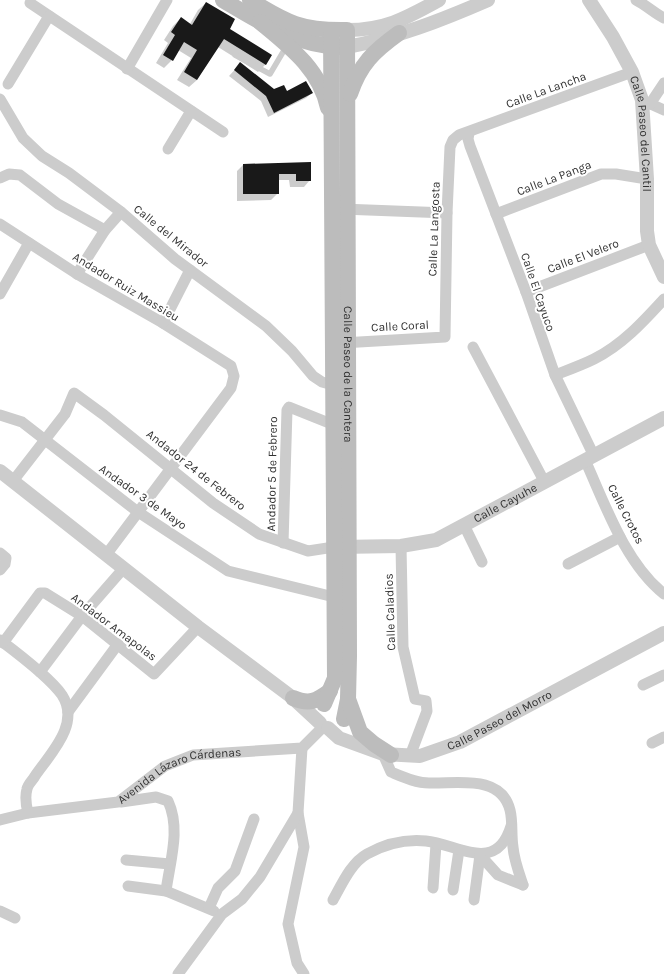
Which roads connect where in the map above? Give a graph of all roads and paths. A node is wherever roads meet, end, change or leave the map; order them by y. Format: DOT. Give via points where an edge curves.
graph roads {
  1 [pos="167,0"];
  2 [pos="223,0"];
  3 [pos="250,0"];
  4 [pos="439,0"];
  5 [pos="488,0"];
  6 [pos="590,0"];
  7 [pos="636,0"];
  8 [pos="30,3"];
  9 [pos="49,16"];
  10 [pos="664,18"];
  11 [pos="339,30"];
  12 [pos="399,34"];
  13 [pos="290,35"];
  14 [pos="339,47"];
  15 [pos="234,55"];
  16 [pos="127,69"];
  17 [pos="632,72"];
  18 [pos="664,83"];
  19 [pos="8,84"];
  20 [pos="0,99"];
  21 [pos="646,102"];
  22 [pos="347,103"];
  23 [pos="191,110"];
  24 [pos="664,110"];
  25 [pos="333,131"];
  26 [pos="224,132"];
  27 [pos="469,133"];
  28 [pos="168,149"];
  29 [pos="0,178"];
  30 [pos="647,179"];
  31 [pos="340,209"];
  32 [pos="121,212"];
  33 [pos="447,214"];
  34 [pos="496,214"];
  35 [pos="0,224"];
  36 [pos="105,230"];
  37 [pos="29,243"];
  38 [pos="649,245"];
  39 [pos="190,270"];
  40 [pos="78,274"];
  41 [pos="664,277"];
  42 [pos="526,292"];
  43 [pos="0,294"];
  44 [pos="664,299"];
  45 [pos="163,323"];
  46 [pos="445,337"];
  47 [pos="341,343"];
  48 [pos="473,347"];
  49 [pos="554,376"];
  50 [pos="333,385"];
  51 [pos="0,416"];
  52 [pos="664,418"];
  53 [pos="334,425"];
  54 [pos="44,440"];
  55 [pos="590,458"];
  56 [pos="171,469"];
  57 [pos="5,478"];
  58 [pos="544,481"];
  59 [pos="138,512"];
  60 [pos="464,525"];
  61 [pos="620,537"];
  62 [pos="283,543"];
  63 [pos="401,546"];
  64 [pos="341,547"];
  65 [pos="106,555"];
  66 [pos="3,556"];
  67 [pos="482,562"];
  68 [pos="568,564"];
  69 [pos="123,569"];
  70 [pos="0,570"];
  71 [pos="664,594"];
  72 [pos="334,598"];
  73 [pos="82,616"];
  74 [pos="198,627"];
  75 [pos="664,634"];
  76 [pos="2,642"];
  77 [pos="118,644"];
  78 [pos="40,672"];
  79 [pos="664,675"];
  80 [pos="642,685"];
  81 [pos="327,697"];
  82 [pos="293,698"];
  83 [pos="348,699"];
  84 [pos="68,712"];
  85 [pos="344,719"];
  86 [pos="324,726"];
  87 [pos="664,737"];
  88 [pos="652,743"];
  89 [pos="302,748"];
  90 [pos="386,753"];
  91 [pos="410,756"];
  92 [pos="118,802"];
  93 [pos="28,813"];
  94 [pos="298,813"];
  95 [pos="254,819"];
  96 [pos="0,820"];
  97 [pos="511,823"];
  98 [pos="436,844"];
  99 [pos="459,850"];
  100 [pos="480,855"];
  101 [pos="126,860"];
  102 [pos="170,864"];
  103 [pos="128,886"];
  104 [pos="433,888"];
  105 [pos="453,890"];
  106 [pos="166,891"];
  107 [pos="333,900"];
  108 [pos="474,900"];
  109 [pos="209,908"];
  110 [pos="0,911"];
  111 [pos="222,914"];
  112 [pos="15,918"];
  113 [pos="178,974"];
  114 [pos="304,974"];
  1 -- 16 [label="street"];
  2 -- 13 [label="main road" via="260,22"];
  3 -- 13 [label="main road"];
  4 -- 11 [label="street" via="404,19 383,26 365,30"];
  5 -- 12 [label="street" via="438,22"];
  6 -- 17 [label="street, Calle Paseo del Cantil"];
  7 -- 10 [label="street"];
  8 -- 9 [label="street"];
  9 -- 16 [label="street"];
  9 -- 19 [label="street"];
  11 -- 13 [label="main road" via="305,28"];
  11 -- 14 [label="main road, Calle Paseo de la Cantera"];
  12 -- 14 [label="street" via="375,42"];
  12 -- 22 [label="main road" via="381,46 367,60 355,81"];
  13 -- 14 [label="main road" via="301,41"];
  13 -- 15 [label="lane" via="270,74"];
  13 -- 25 [label="main road" via="326,100"];
  14 -- 22 [label="main road, Calle Paseo de la Cantera"];
  14 -- 25 [label="main road, Calle Paseo de la Cantera"];
  16 -- 23 [label="street"];
  17 -- 21 [label="street, Calle Paseo del Cantil"];
  17 -- 27 [label="street, Calle La Lancha"];
  18 -- 21 [label="street"];
  20 -- 32 [label="street, Calle del Mirador" via="23,138 42,156"];
  21 -- 24 [label="street"];
  21 -- 30 [label="street, Calle Paseo del Cantil"];
  22 -- 31 [label="main road, Calle Paseo de la Cantera"];
  23 -- 26 [label="street"];
  23 -- 28 [label="street"];
  25 -- 31 [label="main road, Calle Paseo de la Cantera"];
  27 -- 33 [label="street, Calle La Langosta" via="459,135 450,147"];
  27 -- 34 [label="street, Calle El Cayuco" via="470,146"];
  29 -- 36 [label="street" via="9,174 20,175 58,204"];
  30 -- 34 [label="street, Calle La Panga" via="602,174"];
  30 -- 38 [label="street, Calle Paseo del Cantil"];
  31 -- 33 [label="street"];
  31 -- 47 [label="main road, Calle Paseo de la Cantera"];
  32 -- 36 [label="street"];
  32 -- 39 [label="street, Calle del Mirador"];
  33 -- 46 [label="street, Calle La Langosta"];
  34 -- 42 [label="street, Calle El Cayuco"];
  35 -- 37 [label="street, Andador Ruiz Massieu"];
  36 -- 40 [label="street"];
  37 -- 40 [label="street, Andador Ruiz Massieu"];
  37 -- 43 [label="street"];
  38 -- 41 [label="street, Calle Paseo del Cantil"];
  38 -- 42 [label="street, Calle El Velero"];
  39 -- 45 [label="street"];
  39 -- 50 [label="street, Calle del Mirador" via="266,326 313,376"];
  40 -- 45 [label="street, Andador Ruiz Massieu"];
  42 -- 49 [label="street, Calle El Cayuco"];
  44 -- 49 [label="street" via="619,343 595,359"];
  45 -- 56 [label="street, Andador Ruiz Massieu" via="231,366 234,376 231,388"];
  46 -- 47 [label="street, Calle Coral"];
  47 -- 50 [label="main road, Calle Paseo de la Cantera"];
  47 -- 64 [label="main road, Calle Paseo de la Cantera"];
  48 -- 58 [label="street"];
  49 -- 55 [label="street, Calle El Cayuco"];
  50 -- 53 [label="main road, Calle Paseo de la Cantera"];
  51 -- 54 [label="street, Andador 3 de Mayo" via="22,422"];
  52 -- 55 [label="street, Calle Cayuhe"];
  53 -- 62 [label="street, Andador 5 de Febrero" via="289,407 287,410"];
  53 -- 64 [label="main road, Calle Paseo de la Cantera"];
  54 -- 56 [label="street, Andador 24 de Febrero" via="65,414 74,393"];
  54 -- 57 [label="street"];
  54 -- 59 [label="street, Andador 3 de Mayo"];
  55 -- 58 [label="street, Calle Cayuhe"];
  55 -- 61 [label="street, Calle Crotos"];
  56 -- 59 [label="street"];
  56 -- 62 [label="street, Andador 24 de Febrero" via="213,503 259,534"];
  57 -- 65 [label="street, Calle Paseo del Morro"];
  58 -- 60 [label="street, Calle Cayuhe"];
  59 -- 65 [label="street"];
  59 -- 72 [label="street, Andador 3 de Mayo" via="228,571"];
  60 -- 63 [label="street, Calle Cayuhe" via="436,540"];
  60 -- 67 [label="street"];
  61 -- 68 [label="street"];
  61 -- 71 [label="street, Calle Crotos" via="648,579"];
  62 -- 64 [label="street, Andador 24 de Febrero" via="308,551"];
  63 -- 64 [label="street, Calle Cayuhe"];
  63 -- 91 [label="street, Calle Caladios" via="403,647 415,699 426,701 427,711"];
  64 -- 72 [label="main road, Calle Paseo de la Cantera"];
  64 -- 83 [label="main road, Calle Paseo de la Cantera"];
  65 -- 69 [label="street, Calle Paseo del Morro"];
  66 -- 70 [label="street" via="5,564"];
  69 -- 73 [label="street"];
  69 -- 74 [label="street, Calle Paseo del Morro"];
  72 -- 81 [label="main road, Calle Paseo de la Cantera" via="335,678"];
  73 -- 76 [label="street, Andador Amapolas" via="40,593"];
  73 -- 77 [label="street, Andador Amapolas"];
  73 -- 78 [label="street"];
  74 -- 77 [label="street, Andador Amapolas" via="154,674"];
  74 -- 82 [label="street, Calle Paseo del Morro"];
  75 -- 91 [label="street, Calle Paseo del Morro" via="460,742 420,756"];
  76 -- 78 [label="street"];
  77 -- 84 [label="street"];
  78 -- 84 [label="street" via="62,695"];
  79 -- 80 [label="street"];
  81 -- 82 [label="main road" via="303,702"];
  81 -- 85 [label="street" via="340,706"];
  81 -- 86 [label="street" via="318,713"];
  82 -- 86 [label="street, Calle Paseo del Morro"];
  83 -- 85 [label="main road, Calle Paseo de la Cantera"];
  83 -- 90 [label="main road" via="360,732"];
  84 -- 93 [label="street" via="58,746 27,788"];
  85 -- 86 [label="street" via="339,725"];
  86 -- 89 [label="street"];
  86 -- 90 [label="street, Calle Paseo del Morro" via="339,738"];
  87 -- 88 [label="street"];
  89 -- 92 [label="street, Avenida Lázaro Cárdenas" via="193,755 165,766"];
  89 -- 94 [label="street"];
  90 -- 91 [label="street, Calle Paseo del Morro"];
  90 -- 97 [label="street" via="391,772 409,780 427,783 486,784 497,790 506,799 511,811"];
  92 -- 93 [label="street, Avenida Lázaro Cárdenas"];
  92 -- 102 [label="street" via="156,797 168,801 175,827"];
  93 -- 96 [label="street, Avenida Lázaro Cárdenas"];
  94 -- 111 [label="street" via="260,877 242,899"];
  94 -- 114 [label="street" via="304,847 288,924 297,963"];
  95 -- 109 [label="street" via="235,871 218,888"];
  97 -- 100 [label="street" via="508,835 500,845"];
  97 -- 100 [label="street" via="513,848 523,885 498,875"];
  98 -- 99 [label="street"];
  98 -- 104 [label="street"];
  98 -- 107 [label="street" via="426,841 394,842 366,854 349,872"];
  99 -- 100 [label="street"];
  99 -- 105 [label="street"];
  100 -- 108 [label="street"];
  101 -- 102 [label="street"];
  102 -- 106 [label="street"];
  103 -- 106 [label="street"];
  106 -- 109 [label="street"];
  109 -- 111 [label="street"];
  110 -- 112 [label="street"];
  111 -- 113 [label="street"];
}
